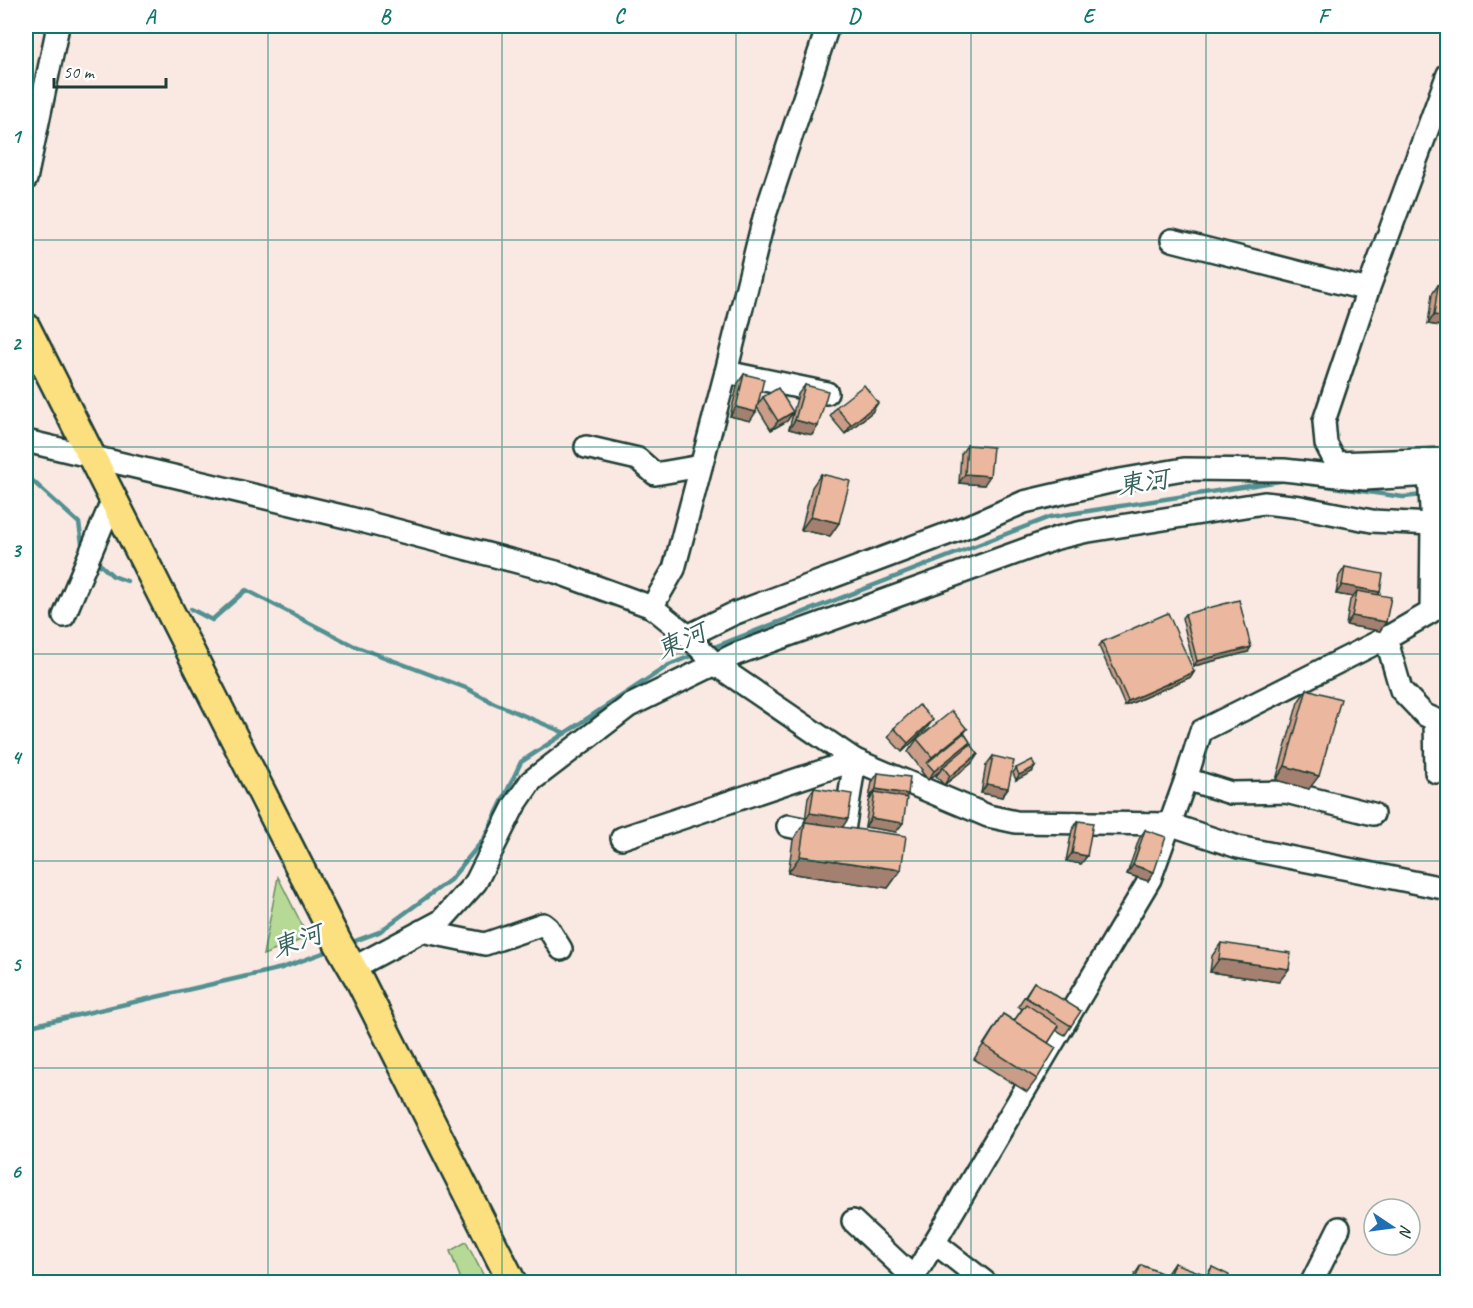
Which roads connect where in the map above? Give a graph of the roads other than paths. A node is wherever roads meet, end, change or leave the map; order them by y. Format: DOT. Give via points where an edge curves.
graph roads {
  1 [pos="58,26"];
  2 [pos="828,26"];
  3 [pos="1448,74"];
  4 [pos="26,179"];
  5 [pos="1172,240"];
  6 [pos="1368,290"];
  7 [pos="26,327"];
  8 [pos="726,372"];
  9 [pos="827,393"];
  10 [pos="26,441"];
  11 [pos="586,447"];
  12 [pos="90,455"];
  13 [pos="701,466"];
  14 [pos="1438,467"];
  15 [pos="113,499"];
  16 [pos="1437,520"];
  17 [pos="652,607"];
  18 [pos="1439,613"];
  19 [pos="64,616"];
  20 [pos="688,636"];
  21 [pos="1386,638"];
  22 [pos="716,665"];
  23 [pos="1441,723"];
  24 [pos="855,760"];
  25 [pos="1436,772"];
  26 [pos="1186,779"];
  27 [pos="1372,814"];
  28 [pos="1169,824"];
  29 [pos="788,826"];
  30 [pos="622,838"];
  31 [pos="1448,889"];
  32 [pos="421,930"];
  33 [pos="561,949"];
  34 [pos="353,968"];
  35 [pos="853,1221"];
  36 [pos="1339,1228"];
  37 [pos="936,1243"];
  38 [pos="912,1280"];
  39 [pos="512,1282"];
  40 [pos="985,1282"];
  41 [pos="1312,1282"];
  1 -- 4 [label="street"];
  2 -- 8 [label="street" via="764,218"];
  3 -- 6 [label="street"];
  5 -- 6 [label="street"];
  6 -- 14 [label="street" via="1324,421 1326,444 1336,463"];
  7 -- 12 [label="main road"];
  8 -- 9 [label="street"];
  8 -- 13 [label="street"];
  10 -- 12 [label="street"];
  11 -- 13 [label="street" via="638,459 655,474"];
  12 -- 15 [label="main road"];
  12 -- 17 [label="street" via="556,572"];
  13 -- 17 [label="street" via="674,569"];
  14 -- 16 [label="street"];
  14 -- 20 [label="street" via="1365,479 1284,470 1184,469 1114,481 1024,502 733,614"];
  15 -- 19 [label="street"];
  15 -- 34 [label="main road"];
  16 -- 18 [label="street"];
  16 -- 22 [label="street" via="1372,520 1264,503 1083,532 758,646"];
  17 -- 20 [label="street"];
  18 -- 21 [label="street"];
  20 -- 22 [label="street"];
  21 -- 23 [label="street" via="1401,690 1425,715"];
  21 -- 26 [label="street" via="1201,731"];
  22 -- 24 [label="street"];
  22 -- 32 [label="street" via="629,706 531,780 476,882 441,921"];
  23 -- 25 [label="street"];
  24 -- 28 [label="street" via="988,816 1016,822"];
  24 -- 29 [label="street" via="852,839"];
  24 -- 30 [label="street"];
  26 -- 27 [label="street" via="1231,794 1286,792"];
  26 -- 28 [label="street"];
  28 -- 31 [label="street" via="1238,847"];
  28 -- 37 [label="street" via="1150,879"];
  32 -- 33 [label="street" via="486,944 543,924"];
  32 -- 34 [label="street"];
  34 -- 39 [label="main road"];
  35 -- 38 [label="street"];
  36 -- 41 [label="street"];
  37 -- 38 [label="street"];
  37 -- 40 [label="street"];
}
